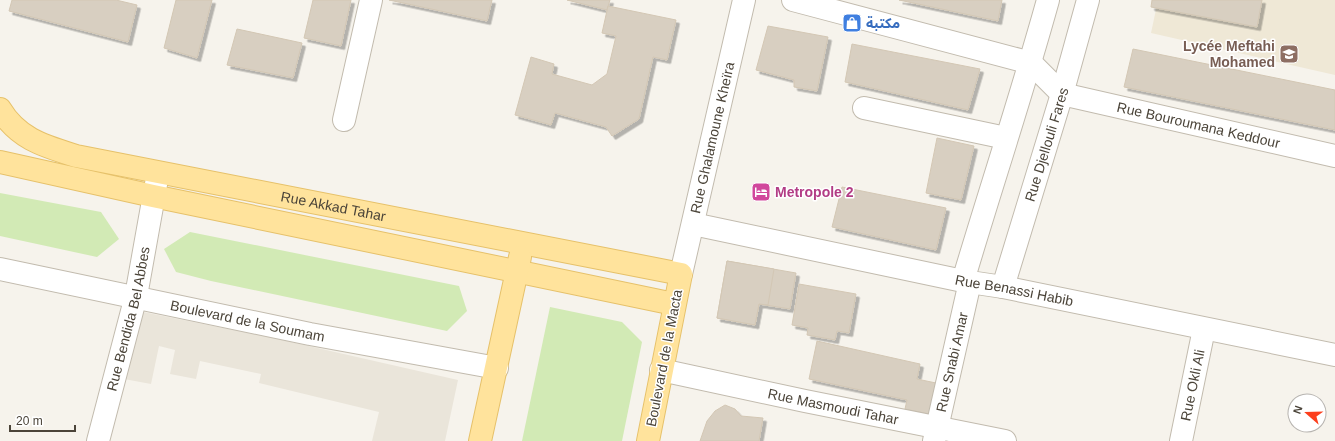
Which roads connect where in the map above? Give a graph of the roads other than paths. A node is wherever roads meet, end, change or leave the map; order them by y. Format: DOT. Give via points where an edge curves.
graph roads {
  1 [pos="371,0"];
  2 [pos="744,0"];
  3 [pos="793,0"];
  4 [pos="1048,0"];
  5 [pos="1088,0"];
  6 [pos="1031,63"];
  7 [pos="1062,94"];
  8 [pos="864,108"];
  9 [pos="0,109"];
  10 [pos="344,120"];
  11 [pos="1006,138"];
  12 [pos="1335,156"];
  13 [pos="0,162"];
  14 [pos="158,173"];
  15 [pos="153,196"];
  16 [pos="693,224"];
  17 [pos="523,244"];
  18 [pos="0,269"];
  19 [pos="517,271"];
  20 [pos="681,274"];
  21 [pos="966,282"];
  22 [pos="1003,287"];
  23 [pos="136,296"];
  24 [pos="674,304"];
  25 [pos="1204,329"];
  26 [pos="1335,355"];
  27 [pos="497,368"];
  28 [pos="661,370"];
  29 [pos="935,434"];
  30 [pos="98,441"];
  31 [pos="480,441"];
  32 [pos="648,441"];
  33 [pos="1005,441"];
  34 [pos="1181,441"];
  1 -- 10 [label="street"];
  2 -- 16 [label="street, Rue Ghalamoune Kheïra"];
  3 -- 6 [label="street"];
  4 -- 6 [label="street, Rue Snabi Amar"];
  5 -- 7 [label="street, Rue Djellouli Fares"];
  6 -- 7 [label="street"];
  6 -- 11 [label="street, Rue Snabi Amar"];
  7 -- 12 [label="street, Rue Bouroumana Keddour"];
  7 -- 22 [label="street, Rue Djellouli Fares"];
  8 -- 11 [label="street"];
  9 -- 14 [label="main road, Rue Akkad Tahar" via="8,122 23,135 42,145 76,156"];
  11 -- 21 [label="street, Rue Snabi Amar"];
  13 -- 15 [label="main road, Rue Akkad Tahar"];
  14 -- 15 [label="street, Rue Bendida Bel Abbes"];
  14 -- 17 [label="main road, Rue Akkad Tahar"];
  15 -- 19 [label="main road, Rue Akkad Tahar"];
  15 -- 23 [label="street, Rue Bendida Bel Abbes"];
  16 -- 20 [label="street, Rue Ghalamoune Kheïra"];
  16 -- 21 [label="street, Rue Benassi Habib"];
  17 -- 19 [label="main road"];
  17 -- 20 [label="main road, Rue Akkad Tahar"];
  18 -- 23 [label="street, Boulevard de la Soumam"];
  19 -- 24 [label="main road, Rue Akkad Tahar"];
  19 -- 27 [label="main road"];
  20 -- 24 [label="main road, Boulevard de la Macta"];
  21 -- 22 [label="street, Rue Benassi Habib"];
  21 -- 29 [label="street, Rue Snabi Amar"];
  22 -- 25 [label="street, Rue Benassi Habib"];
  23 -- 27 [label="street, Boulevard de la Soumam" via="310,334"];
  23 -- 30 [label="street, Rue Bendida Bel Abbes"];
  24 -- 28 [label="main road, Boulevard de la Macta"];
  25 -- 26 [label="street, Rue Benassi Habib"];
  25 -- 34 [label="street, Rue Okli Ali"];
  27 -- 31 [label="main road"];
  28 -- 29 [label="street, Rue Masmoudi Tahar" via="805,401"];
  28 -- 32 [label="main road, Boulevard de la Macta"];
  29 -- 33 [label="street, Rue Masmoudi Tahar"];
}
